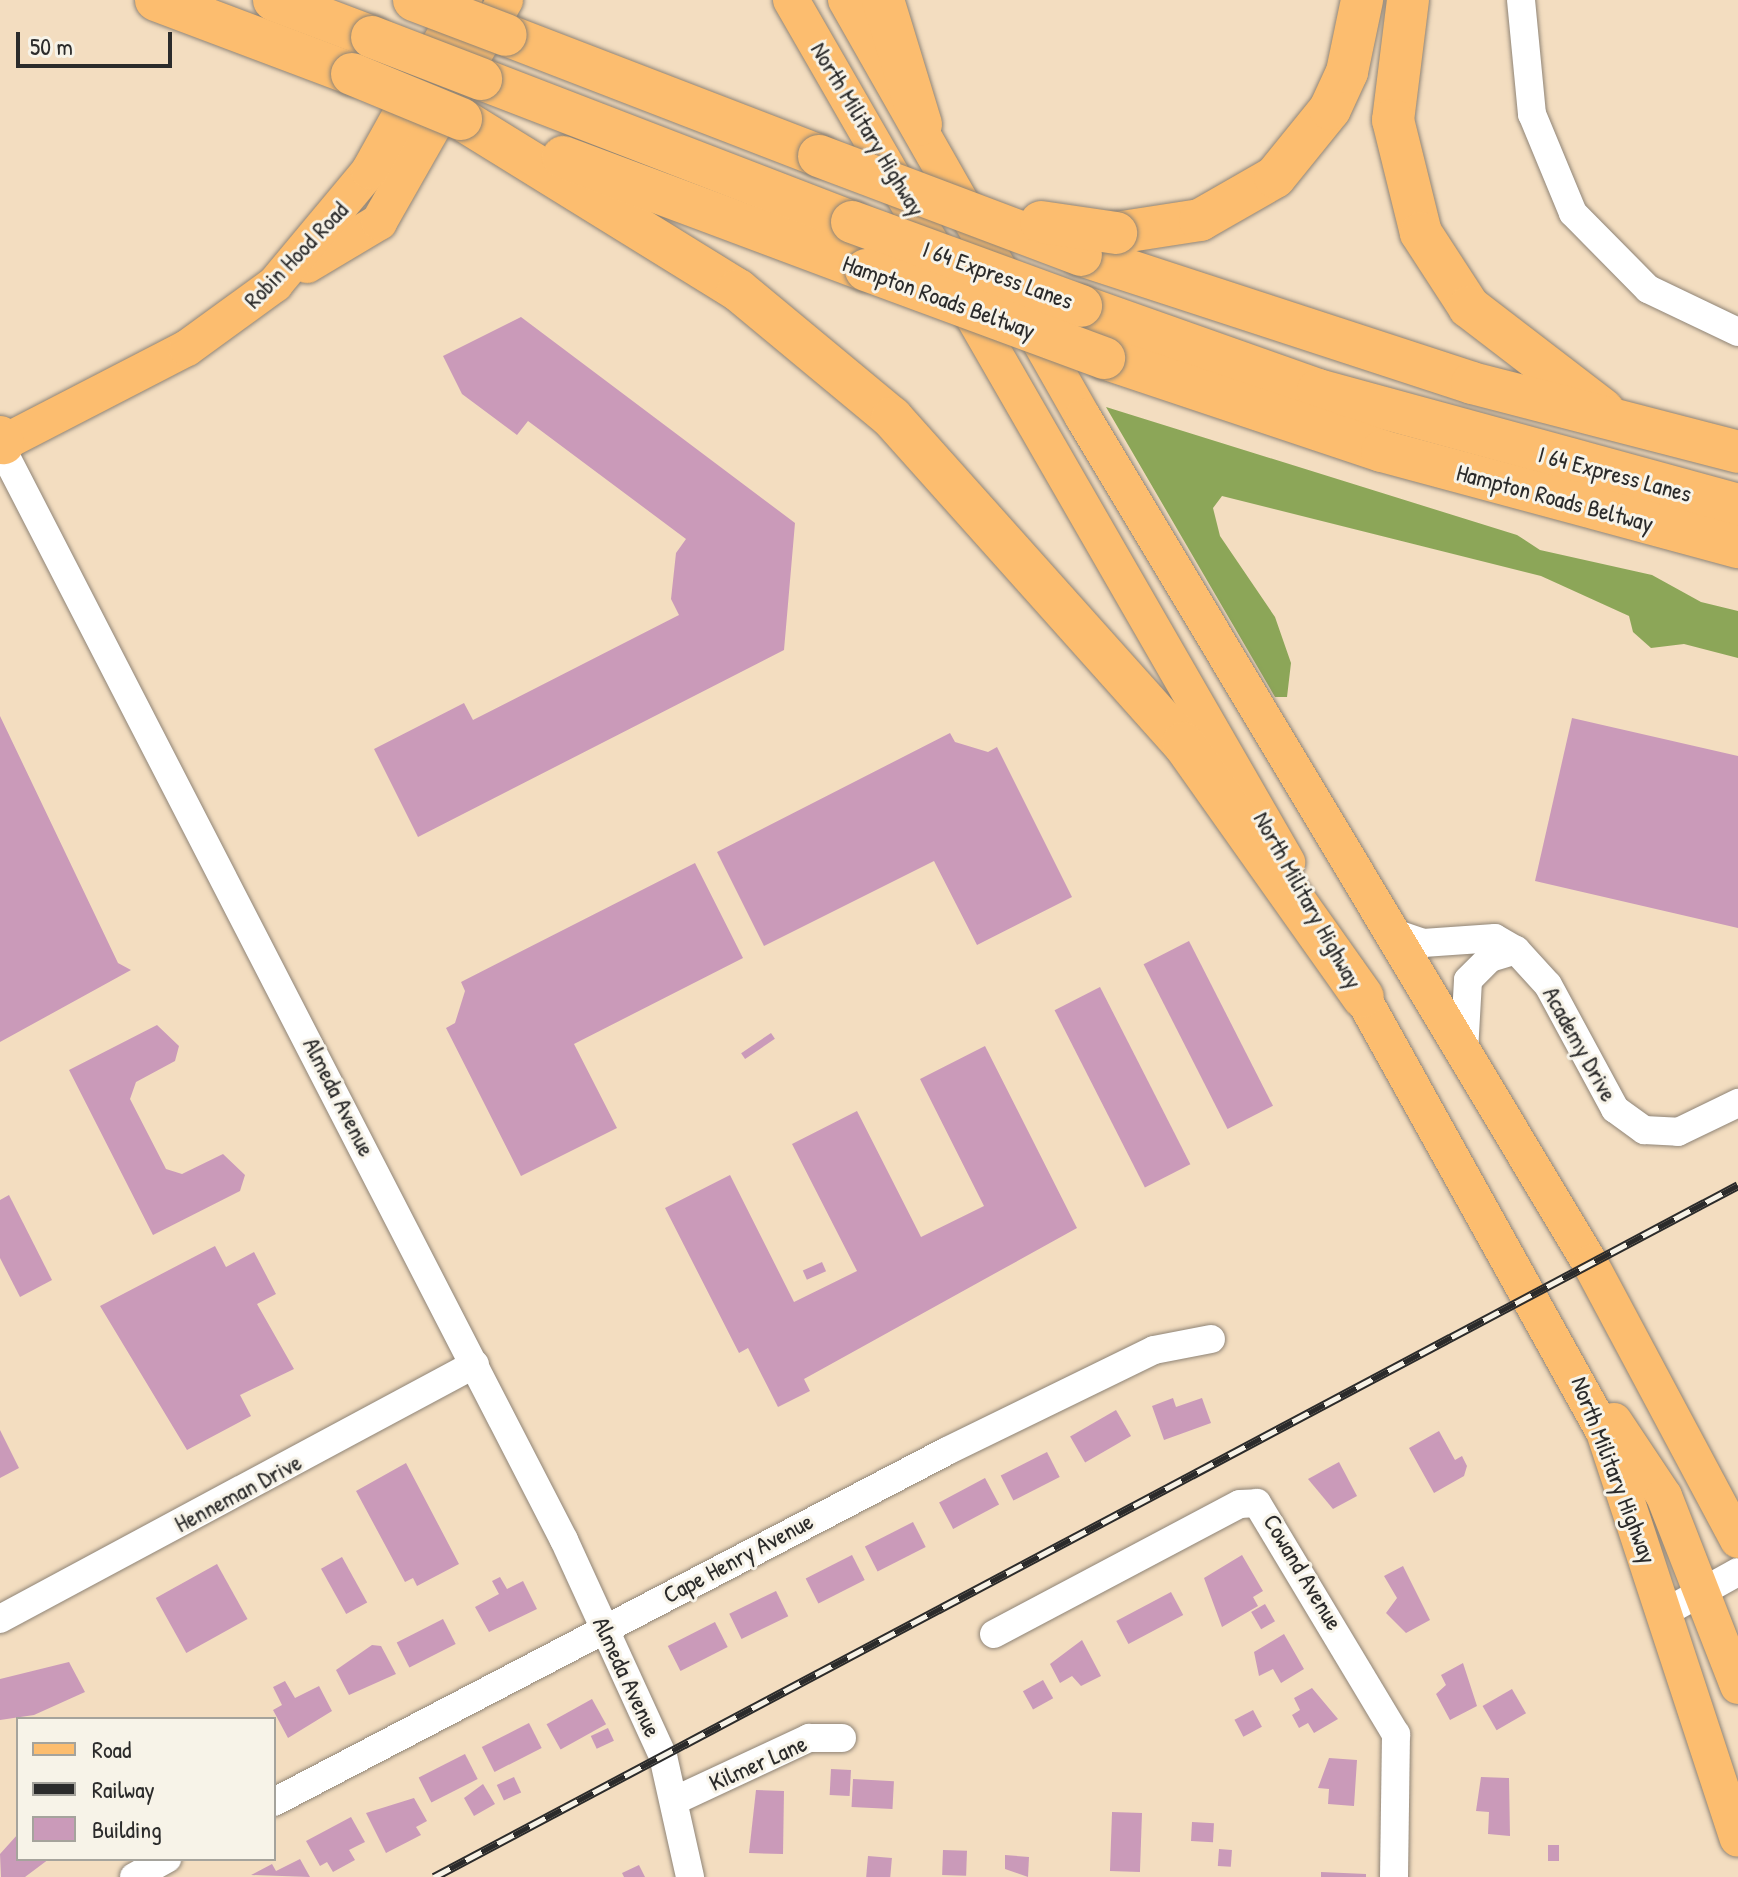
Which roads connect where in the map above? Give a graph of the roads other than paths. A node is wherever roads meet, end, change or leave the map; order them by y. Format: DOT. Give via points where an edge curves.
graph roads {
  1 [pos="156,0"];
  2 [pos="274,0"];
  3 [pos="414,0"];
  4 [pos="464,0"];
  5 [pos="791,0"];
  6 [pos="846,0"];
  7 [pos="883,0"];
  8 [pos="1362,0"];
  9 [pos="1408,0"];
  10 [pos="1521,0"];
  11 [pos="505,18"];
  12 [pos="461,119"];
  13 [pos="921,124"];
  14 [pos="935,199"];
  15 [pos="275,284"];
  16 [pos="1738,332"];
  17 [pos="1616,421"];
  18 [pos="1,442"];
  19 [pos="1738,452"];
  20 [pos="1738,505"];
  21 [pos="1738,547"];
  22 [pos="1394,933"];
  23 [pos="1516,950"];
  24 [pos="1363,997"];
  25 [pos="1464,1052"];
  26 [pos="1738,1103"];
  27 [pos="1211,1339"];
  28 [pos="475,1364"];
  29 [pos="1575,1369"];
  30 [pos="1726,1496"];
  31 [pos="1738,1540"];
  32 [pos="1738,1572"];
  33 [pos="1704,1591"];
  34 [pos="1666,1612"];
  35 [pos="0,1619"];
  36 [pos="603,1628"];
  37 [pos="994,1634"];
  38 [pos="1738,1686"];
  39 [pos="842,1738"];
  40 [pos="663,1756"];
  41 [pos="676,1800"];
  42 [pos="276,1801"];
  43 [pos="1738,1839"];
  44 [pos="163,1861"];
  45 [pos="134,1877"];
  46 [pos="690,1877"];
  47 [pos="1394,1877"];
  1 -- 12 [label="highway, Hampton Roads Beltway, bridge"];
  2 -- 20 [label="highway, I 64 Express Lanes, bridge" via="852,222 1318,390"];
  3 -- 11 [label="highway, bridge"];
  4 -- 15 [label="main road, Robin Hood Road" via="369,171"];
  5 -- 24 [label="main road, North Military Highway" via="977,312"];
  6 -- 13 [label="main road, North Military Highway"];
  7 -- 13 [label="highway"];
  8 -- 14 [label="highway, bridge" via="1347,72 1330,109 1275,177 1200,220 1116,233"];
  9 -- 17 [label="highway" via="1393,120 1421,233 1469,307"];
  10 -- 16 [label="street" via="1532,114 1573,213 1648,289"];
  11 -- 14 [label="highway, bridge" via="819,156"];
  11 -- 15 [label="main road" via="379,222"];
  12 -- 21 [label="highway, Hampton Roads Beltway, bridge" via="1104,358 1382,451"];
  12 -- 24 [label="highway" via="738,290 899,425 1183,743"];
  13 -- 22 [label="main road, North Military Highway" via="1083,417"];
  14 -- 17 [label="highway, bridge" via="1315,334"];
  15 -- 18 [label="main road, Robin Hood Road" via="193,344"];
  17 -- 19 [label="highway"];
  18 -- 28 [label="street, Almeda Avenue"];
  22 -- 23 [label="street" via="1423,943 1495,938"];
  22 -- 25 [label="main road, North Military Highway"];
  23 -- 25 [label="street" via="1490,958 1468,980"];
  23 -- 26 [label="street, Academy Drive" via="1548,985 1615,1109 1632,1123 1678,1132"];
  24 -- 29 [label="main road, North Military Highway"];
  25 -- 30 [label="main road, North Military Highway"];
  27 -- 36 [label="street, Cape Henry Avenue" via="1154,1350"];
  28 -- 35 [label="street, Henneman Drive"];
  28 -- 36 [label="street, Almeda Avenue"];
  29 -- 33 [label="main road" via="1664,1496"];
  29 -- 34 [label="main road, North Military Highway" via="1625,1488"];
  30 -- 31 [label="main road, North Military Highway"];
  32 -- 33 [label="street"];
  33 -- 34 [label="street"];
  33 -- 38 [label="main road"];
  34 -- 43 [label="main road, North Military Highway"];
  36 -- 40 [label="street, Almeda Avenue"];
  36 -- 42 [label="street, Cape Henry Avenue"];
  37 -- 47 [label="street, Cowand Avenue" via="1240,1504 1257,1503 1396,1734"];
  39 -- 41 [label="street, Kilmer Lane" via="809,1738"];
  40 -- 41 [label="street, Kilmer Lane"];
  41 -- 46 [label="street, Kilmer Lane"];
  44 -- 45 [label="street"];
}
